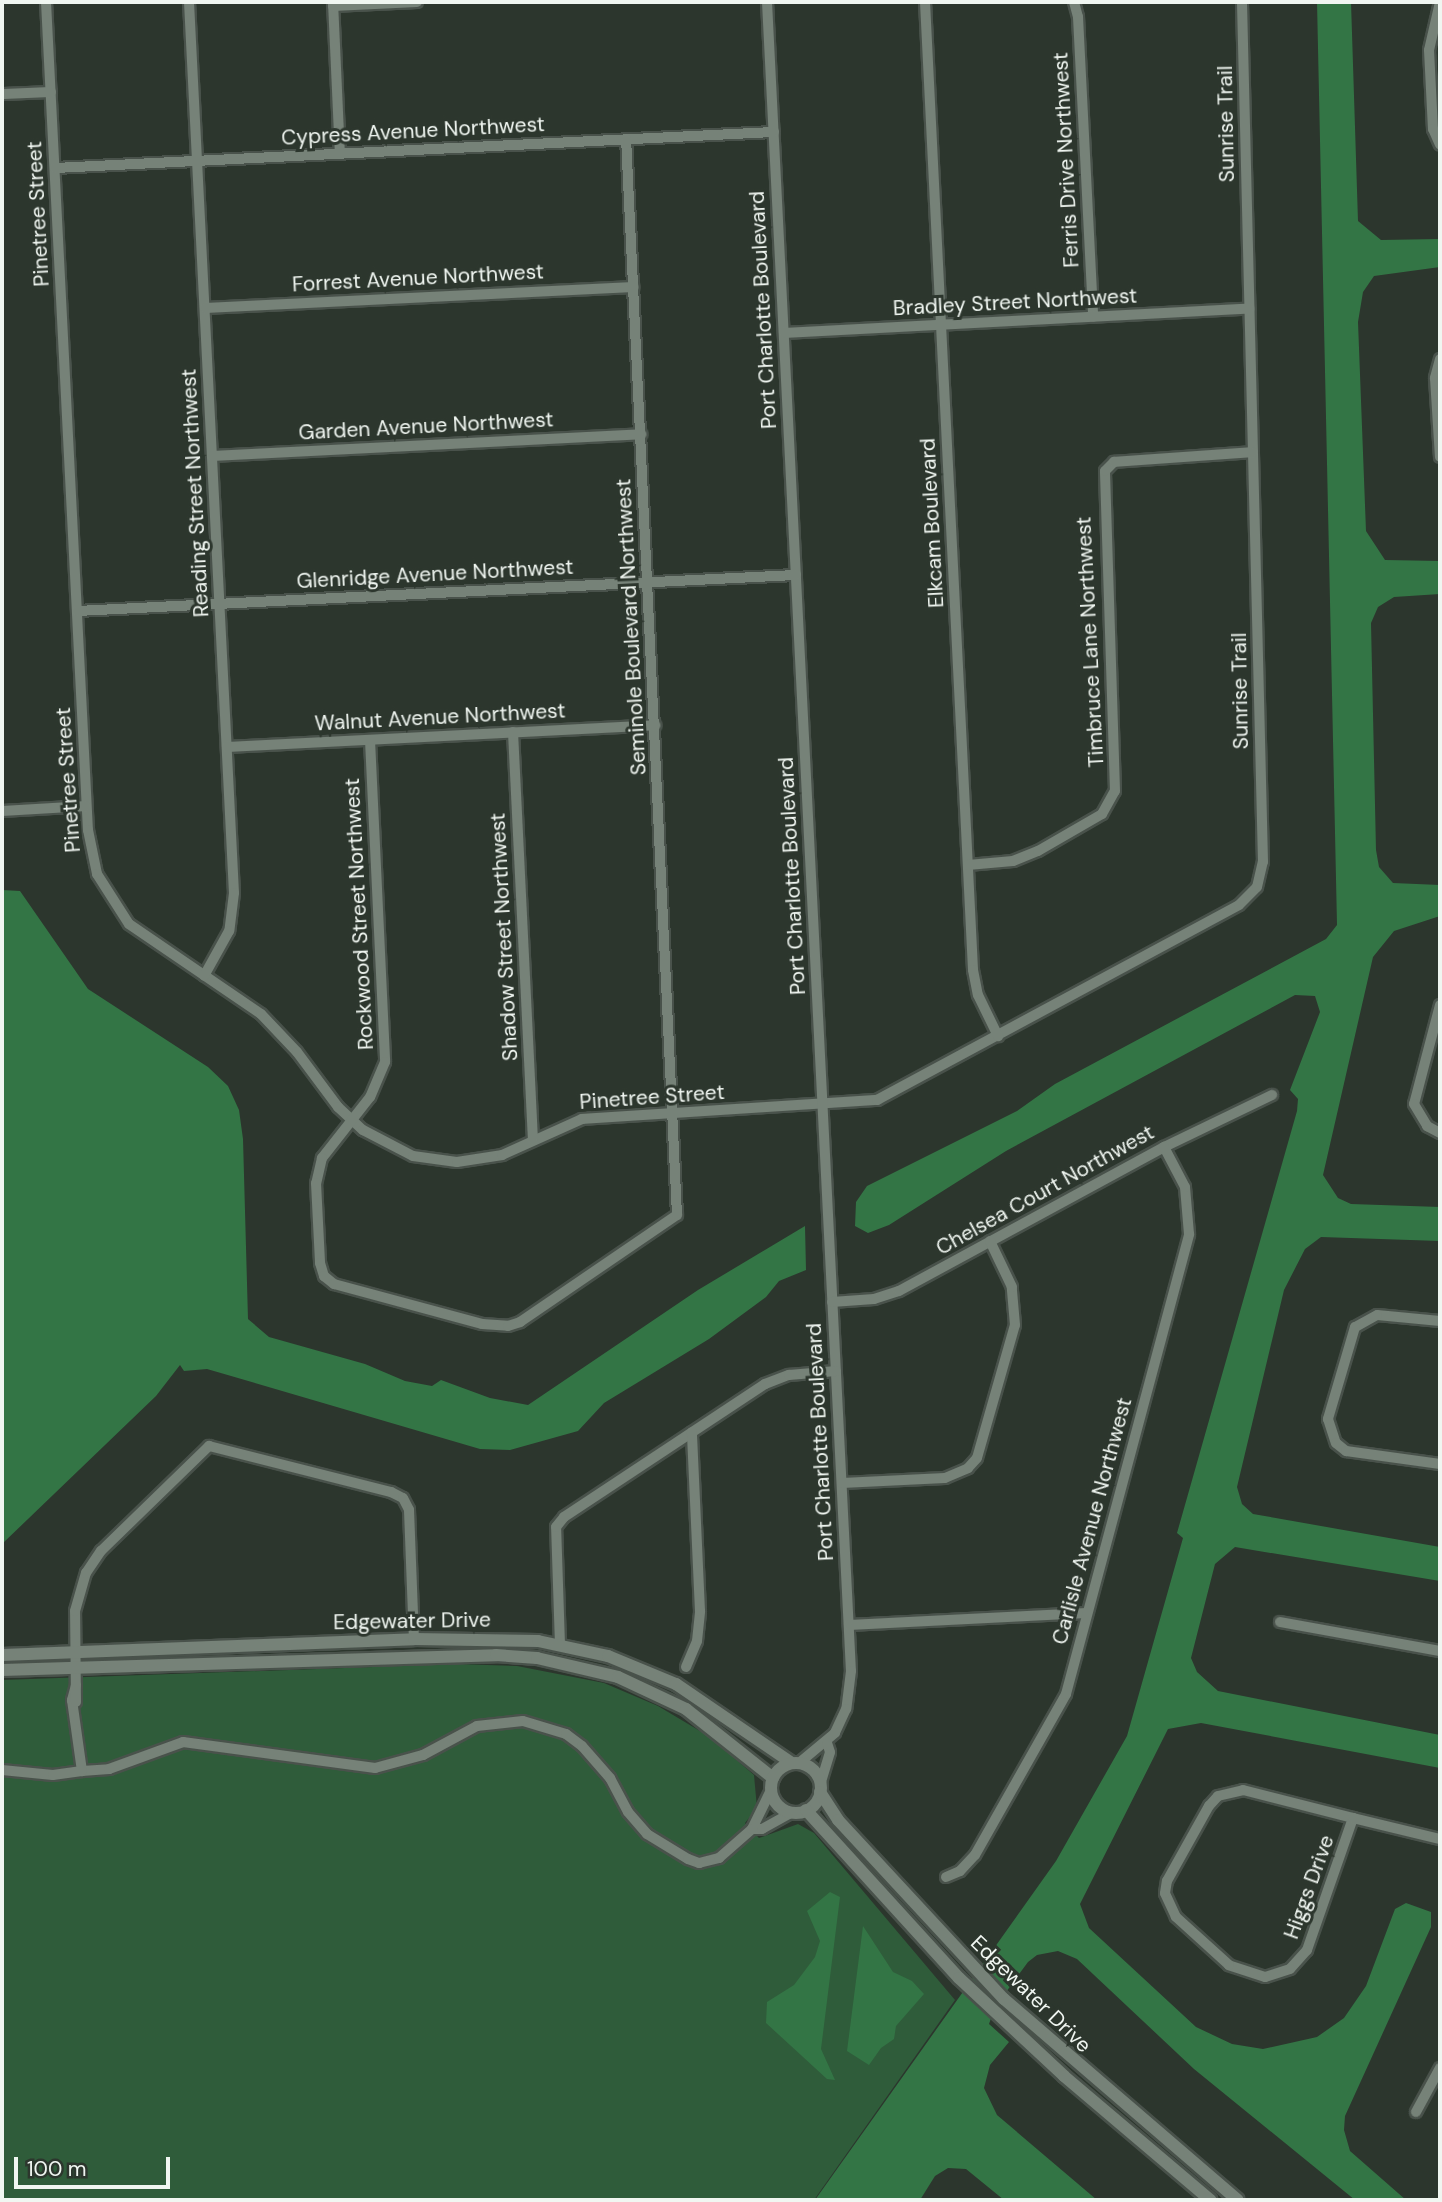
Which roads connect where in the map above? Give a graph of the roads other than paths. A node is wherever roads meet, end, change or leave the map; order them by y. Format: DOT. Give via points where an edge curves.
graph roads {
  1 [pos="46,2"];
  2 [pos="190,2"];
  3 [pos="417,2"];
  4 [pos="767,2"];
  5 [pos="925,2"];
  6 [pos="1074,2"];
  7 [pos="1242,2"];
  8 [pos="1440,2"];
  9 [pos="333,4"];
  10 [pos="51,92"];
  11 [pos="2,94"];
  12 [pos="774,132"];
  13 [pos="626,139"];
  14 [pos="1440,145"];
  15 [pos="340,154"];
  16 [pos="197,161"];
  17 [pos="55,168"];
  18 [pos="634,287"];
  19 [pos="205,309"];
  20 [pos="1249,309"];
  21 [pos="1093,317"];
  22 [pos="941,325"];
  23 [pos="784,333"];
  24 [pos="1440,359"];
  25 [pos="641,435"];
  26 [pos="1253,452"];
  27 [pos="212,456"];
  28 [pos="1440,457"];
  29 [pos="796,575"];
  30 [pos="648,582"];
  31 [pos="220,604"];
  32 [pos="77,611"];
  33 [pos="655,725"];
  34 [pos="513,732"];
  35 [pos="370,740"];
  36 [pos="227,747"];
  37 [pos="86,806"];
  38 [pos="2,811"];
  39 [pos="968,866"];
  40 [pos="204,976"];
  41 [pos="1440,1005"];
  42 [pos="998,1036"];
  43 [pos="1272,1096"];
  44 [pos="822,1106"];
  45 [pos="675,1113"];
  46 [pos="351,1119"];
  47 [pos="1440,1133"];
  48 [pos="533,1140"];
  49 [pos="1164,1147"];
  50 [pos="990,1241"];
  51 [pos="832,1302"];
  52 [pos="1440,1321"];
  53 [pos="836,1371"];
  54 [pos="691,1432"];
  55 [pos="1440,1464"];
  56 [pos="842,1483"];
  57 [pos="1087,1613"];
  58 [pos="1280,1622"];
  59 [pos="849,1625"];
  60 [pos="414,1639"];
  61 [pos="560,1645"];
  62 [pos="76,1651"];
  63 [pos="1440,1651"];
  64 [pos="2,1655"];
  65 [pos="686,1667"];
  66 [pos="76,1668"];
  67 [pos="2,1670"];
  68 [pos="827,1743"];
  69 [pos="796,1763"];
  70 [pos="2,1770"];
  71 [pos="82,1771"];
  72 [pos="772,1784"];
  73 [pos="820,1788"];
  74 [pos="806,1810"];
  75 [pos="791,1813"];
  76 [pos="1353,1818"];
  77 [pos="752,1829"];
  78 [pos="1440,1839"];
  79 [pos="947,1877"];
  80 [pos="1440,2068"];
  81 [pos="1416,2112"];
  82 [pos="1210,2200"];
  83 [pos="1238,2200"];
  1 -- 10 [label="street, Pinetree Street"];
  2 -- 16 [label="street, Reading Street Northwest"];
  3 -- 9 [label="street"];
  4 -- 12 [label="street, Port Charlotte Boulevard"];
  5 -- 22 [label="street, Elkcam Boulevard"];
  6 -- 21 [label="street, Ferris Drive Northwest"];
  7 -- 20 [label="street, Sunrise Trail"];
  8 -- 14 [label="street" via="1429,50 1433,128"];
  9 -- 15 [label="street"];
  10 -- 11 [label="street"];
  10 -- 17 [label="street, Pinetree Street"];
  12 -- 13 [label="street, Cypress Avenue Northwest"];
  12 -- 23 [label="street, Port Charlotte Boulevard"];
  13 -- 15 [label="street, Cypress Avenue Northwest"];
  13 -- 18 [label="street, Seminole Boulevard Northwest"];
  15 -- 16 [label="street, Cypress Avenue Northwest"];
  16 -- 17 [label="street, Cypress Avenue Northwest"];
  16 -- 19 [label="street, Reading Street Northwest"];
  17 -- 32 [label="street, Pinetree Street"];
  18 -- 19 [label="street, Forrest Avenue Northwest"];
  18 -- 25 [label="street, Seminole Boulevard Northwest"];
  19 -- 27 [label="street, Reading Street Northwest"];
  20 -- 21 [label="street, Bradley Street Northwest"];
  20 -- 26 [label="street, Sunrise Trail"];
  21 -- 22 [label="street, Bradley Street Northwest"];
  22 -- 23 [label="street, Bradley Street Northwest"];
  22 -- 39 [label="street, Elkcam Boulevard"];
  23 -- 29 [label="street, Port Charlotte Boulevard"];
  24 -- 28 [label="street" via="1435,378"];
  25 -- 27 [label="street, Garden Avenue Northwest"];
  25 -- 30 [label="street, Seminole Boulevard Northwest"];
  26 -- 39 [label="street, Timbruce Lane Northwest" via="1114,462 1105,471 1115,792 1102,814 1038,851 1013,861"];
  26 -- 42 [label="street, Sunrise Trail" via="1263,862 1257,887 1239,905"];
  27 -- 31 [label="street, Reading Street Northwest"];
  29 -- 30 [label="street, Glenridge Avenue Northwest"];
  29 -- 44 [label="street, Port Charlotte Boulevard"];
  30 -- 31 [label="street, Glenridge Avenue Northwest"];
  30 -- 33 [label="street, Seminole Boulevard Northwest"];
  31 -- 32 [label="street, Glenridge Avenue Northwest"];
  31 -- 36 [label="street, Reading Street Northwest"];
  32 -- 37 [label="street, Pinetree Street"];
  33 -- 34 [label="street, Walnut Avenue Northwest"];
  33 -- 45 [label="street, Seminole Boulevard Northwest"];
  34 -- 35 [label="street, Walnut Avenue Northwest"];
  34 -- 48 [label="street, Shadow Street Northwest"];
  35 -- 36 [label="street, Walnut Avenue Northwest"];
  35 -- 46 [label="street, Rockwood Street Northwest" via="385,1062 377,1086"];
  36 -- 40 [label="street, Reading Street Northwest" via="234,905 224,943"];
  37 -- 38 [label="street"];
  37 -- 40 [label="street, Pinetree Street" via="92,860 111,901 140,934"];
  39 -- 42 [label="street, Elkcam Boulevard" via="975,982"];
  40 -- 46 [label="street, Pinetree Street" via="280,1032"];
  41 -- 47 [label="street" via="1414,1104 1427,1126"];
  42 -- 44 [label="street, Sunrise Trail" via="889,1095 864,1103"];
  43 -- 49 [label="street, Chelsea Court Northwest"];
  44 -- 45 [label="street, Pinetree Street"];
  44 -- 51 [label="street, Port Charlotte Boulevard"];
  45 -- 46 [label="street, Seminole Boulevard Northwest" via="677,1215 520,1322 495,1326 334,1284 324,1276 318,1170 328,1147"];
  45 -- 48 [label="street, Pinetree Street" via="582,1119"];
  46 -- 48 [label="street, Pinetree Street" via="399,1151 443,1162 487,1159"];
  49 -- 50 [label="street, Chelsea Court Northwest"];
  49 -- 57 [label="street, Carlisle Avenue Northwest" via="1185,1187 1189,1234"];
  50 -- 51 [label="street, Chelsea Court Northwest" via="899,1291"];
  50 -- 56 [label="street" via="1012,1287 1015,1325 977,1458 968,1468 945,1478"];
  51 -- 53 [label="street, Port Charlotte Boulevard"];
  52 -- 55 [label="street" via="1377,1315 1355,1327 1328,1419 1336,1443 1346,1451"];
  53 -- 54 [label="street" via="777,1379"];
  53 -- 56 [label="street, Port Charlotte Boulevard"];
  54 -- 61 [label="street" via="556,1527"];
  54 -- 65 [label="street" via="700,1611"];
  56 -- 59 [label="street, Port Charlotte Boulevard"];
  57 -- 59 [label="street"];
  57 -- 79 [label="street, Carlisle Avenue Northwest" via="1056,1718 975,1854 960,1871"];
  58 -- 63 [label="street"];
  59 -- 68 [label="street, Port Charlotte Boulevard" via="849,1696"];
  60 -- 61 [label="street, Edgewater Drive" via="485,1638"];
  60 -- 62 [label="street, Edgewater Drive"];
  60 -- 62 [label="street" via="408,1510 403,1498 209,1446 93,1562 77,1598"];
  61 -- 69 [label="street, Edgewater Drive" via="608,1656 676,1685"];
  62 -- 64 [label="street, Edgewater Drive"];
  62 -- 66 [label="street"];
  66 -- 67 [label="street, Edgewater Drive"];
  66 -- 71 [label="street" via="72,1690"];
  66 -- 72 [label="street, Edgewater Drive" via="496,1655 537,1658 618,1677 686,1709"];
  68 -- 69 [label="street, Port Charlotte Boulevard"];
  68 -- 73 [label="street, Port Charlotte Boulevard" via="830,1752"];
  69 -- 72 [label="street"];
  69 -- 73 [label="street" via="816,1774"];
  70 -- 71 [label="street" via="53,1775"];
  71 -- 77 [label="street" via="109,1769 183,1742 375,1768 423,1755 477,1726 523,1721 566,1734 582,1746 610,1778 628,1812 647,1834 688,1859 699,1863 719,1858"];
  72 -- 75 [label="street" via="780,1807"];
  72 -- 77 [label="street"];
  73 -- 74 [label="street"];
  73 -- 83 [label="street, Edgewater Drive" via="838,1821 1004,1999"];
  74 -- 75 [label="street"];
  74 -- 82 [label="street, Edgewater Drive" via="959,1978"];
  75 -- 77 [label="street" via="762,1829"];
  76 -- 76 [label="street, Higgs Drive" via="1314,1935 1290,1969 1265,1977 1240,1972 1169,1906 1167,1881 1218,1796 1243,1790"];
  76 -- 78 [label="street, Higgs Drive"];
  80 -- 81 [label="street"];
}
